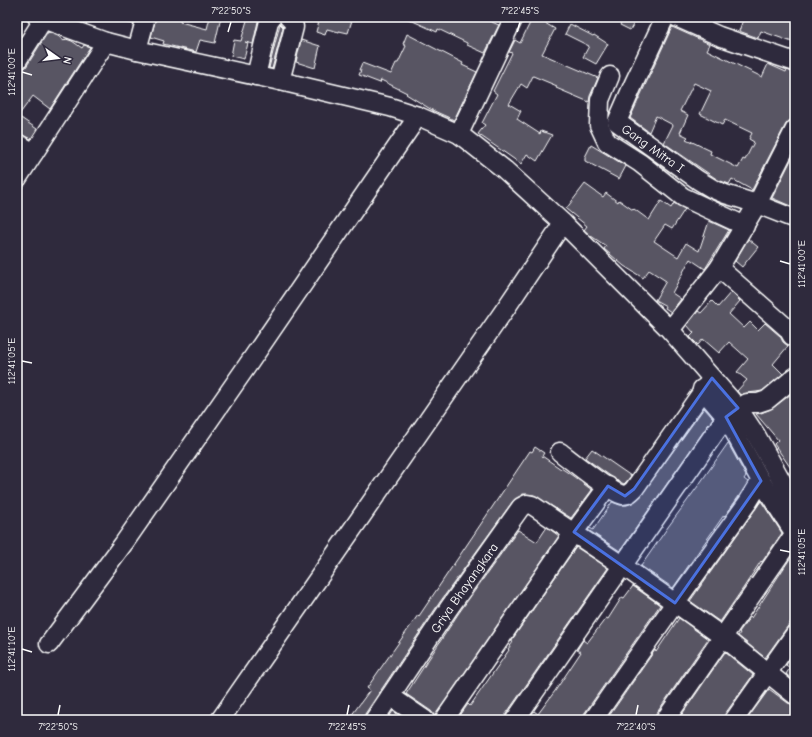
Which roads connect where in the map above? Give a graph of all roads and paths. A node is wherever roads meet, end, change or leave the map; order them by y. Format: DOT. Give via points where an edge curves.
graph roads {
  1 [pos="146,17"];
  2 [pos="272,17"];
  3 [pos="288,17"];
  4 [pos="514,17"];
  5 [pos="665,17"];
  6 [pos="676,17"];
  7 [pos="40,18"];
  8 [pos="106,42"];
  9 [pos="137,50"];
  10 [pos="17,61"];
  11 [pos="795,62"];
  12 [pos="256,76"];
  13 [pos="610,76"];
  14 [pos="280,81"];
  15 [pos="418,116"];
  16 [pos="795,129"];
  17 [pos="459,134"];
  18 [pos="17,143"];
  19 [pos="34,153"];
  20 [pos="17,179"];
  21 [pos="757,205"];
  22 [pos="795,219"];
  23 [pos="563,223"];
  24 [pos="746,225"];
  25 [pos="719,268"];
  26 [pos="670,330"];
  27 [pos="792,336"];
  28 [pos="795,377"];
  29 [pos="707,384"];
  30 [pos="732,417"];
  31 [pos="560,452"];
  32 [pos="761,481"];
  33 [pos="608,486"];
  34 [pos="795,505"];
  35 [pos="574,532"];
  36 [pos="795,533"];
  37 [pos="628,569"];
  38 [pos="675,603"];
  39 [pos="795,634"];
  40 [pos="722,637"];
  41 [pos="49,644"];
  42 [pos="767,674"];
  43 [pos="795,695"];
  44 [pos="390,696"];
  45 [pos="220,720"];
  46 [pos="374,720"];
  47 [pos="425,720"];
  48 [pos="444,720"];
  49 [pos="515,720"];
  50 [pos="528,720"];
  51 [pos="593,720"];
  52 [pos="664,720"];
  53 [pos="734,720"];
  1 -- 9 [label="street"];
  2 -- 12 [label="street"];
  3 -- 14 [label="street" via="291,18 294,27"];
  4 -- 17 [label="street"];
  5 -- 21 [label="street, Gang Mitra I" via="617,122 698,180 725,194"];
  6 -- 11 [label="street" via="719,36"];
  7 -- 8 [label="street"];
  7 -- 10 [label="street"];
  8 -- 9 [label="street"];
  8 -- 19 [label="street"];
  9 -- 12 [label="street"];
  12 -- 14 [label="street"];
  13 -- 24 [label="street" via="600,100 599,125 606,142 640,163 683,197"];
  14 -- 15 [label="street"];
  15 -- 17 [label="street"];
  15 -- 41 [label="street" via="248,366 124,543"];
  16 -- 21 [label="street"];
  17 -- 23 [label="street" via="505,170"];
  18 -- 19 [label="street"];
  19 -- 20 [label="street"];
  21 -- 22 [label="street, Gang Mitra I"];
  21 -- 24 [label="street"];
  23 -- 26 [label="street"];
  23 -- 45 [label="street" via="451,389"];
  24 -- 25 [label="street"];
  25 -- 26 [label="street"];
  25 -- 27 [label="street" via="788,329"];
  26 -- 29 [label="street"];
  28 -- 30 [label="street" via="767,400 747,403"];
  29 -- 30 [label="street"];
  29 -- 33 [label="street" via="631,491 623,494"];
  30 -- 32 [label="street"];
  30 -- 34 [label="street" via="756,435"];
  30 -- 37 [label="street"];
  31 -- 33 [label="street"];
  32 -- 36 [label="street"];
  32 -- 38 [label="street"];
  33 -- 35 [label="street"];
  35 -- 37 [label="street, Griya Bhayangkara"];
  35 -- 44 [label="street, Griya Bhayangkara" via="532,505 521,507"];
  35 -- 48 [label="street"];
  36 -- 40 [label="street"];
  37 -- 38 [label="street, Griya Bhayangkara"];
  37 -- 49 [label="street"];
  37 -- 50 [label="street"];
  38 -- 40 [label="street, Griya Bhayangkara"];
  38 -- 51 [label="street"];
  39 -- 42 [label="street"];
  40 -- 42 [label="street, Griya Bhayangkara"];
  40 -- 52 [label="street"];
  42 -- 43 [label="street, Griya Bhayangkara"];
  42 -- 53 [label="street"];
  44 -- 46 [label="street, Griya Bhayangkara"];
  44 -- 47 [label="street"];
}
